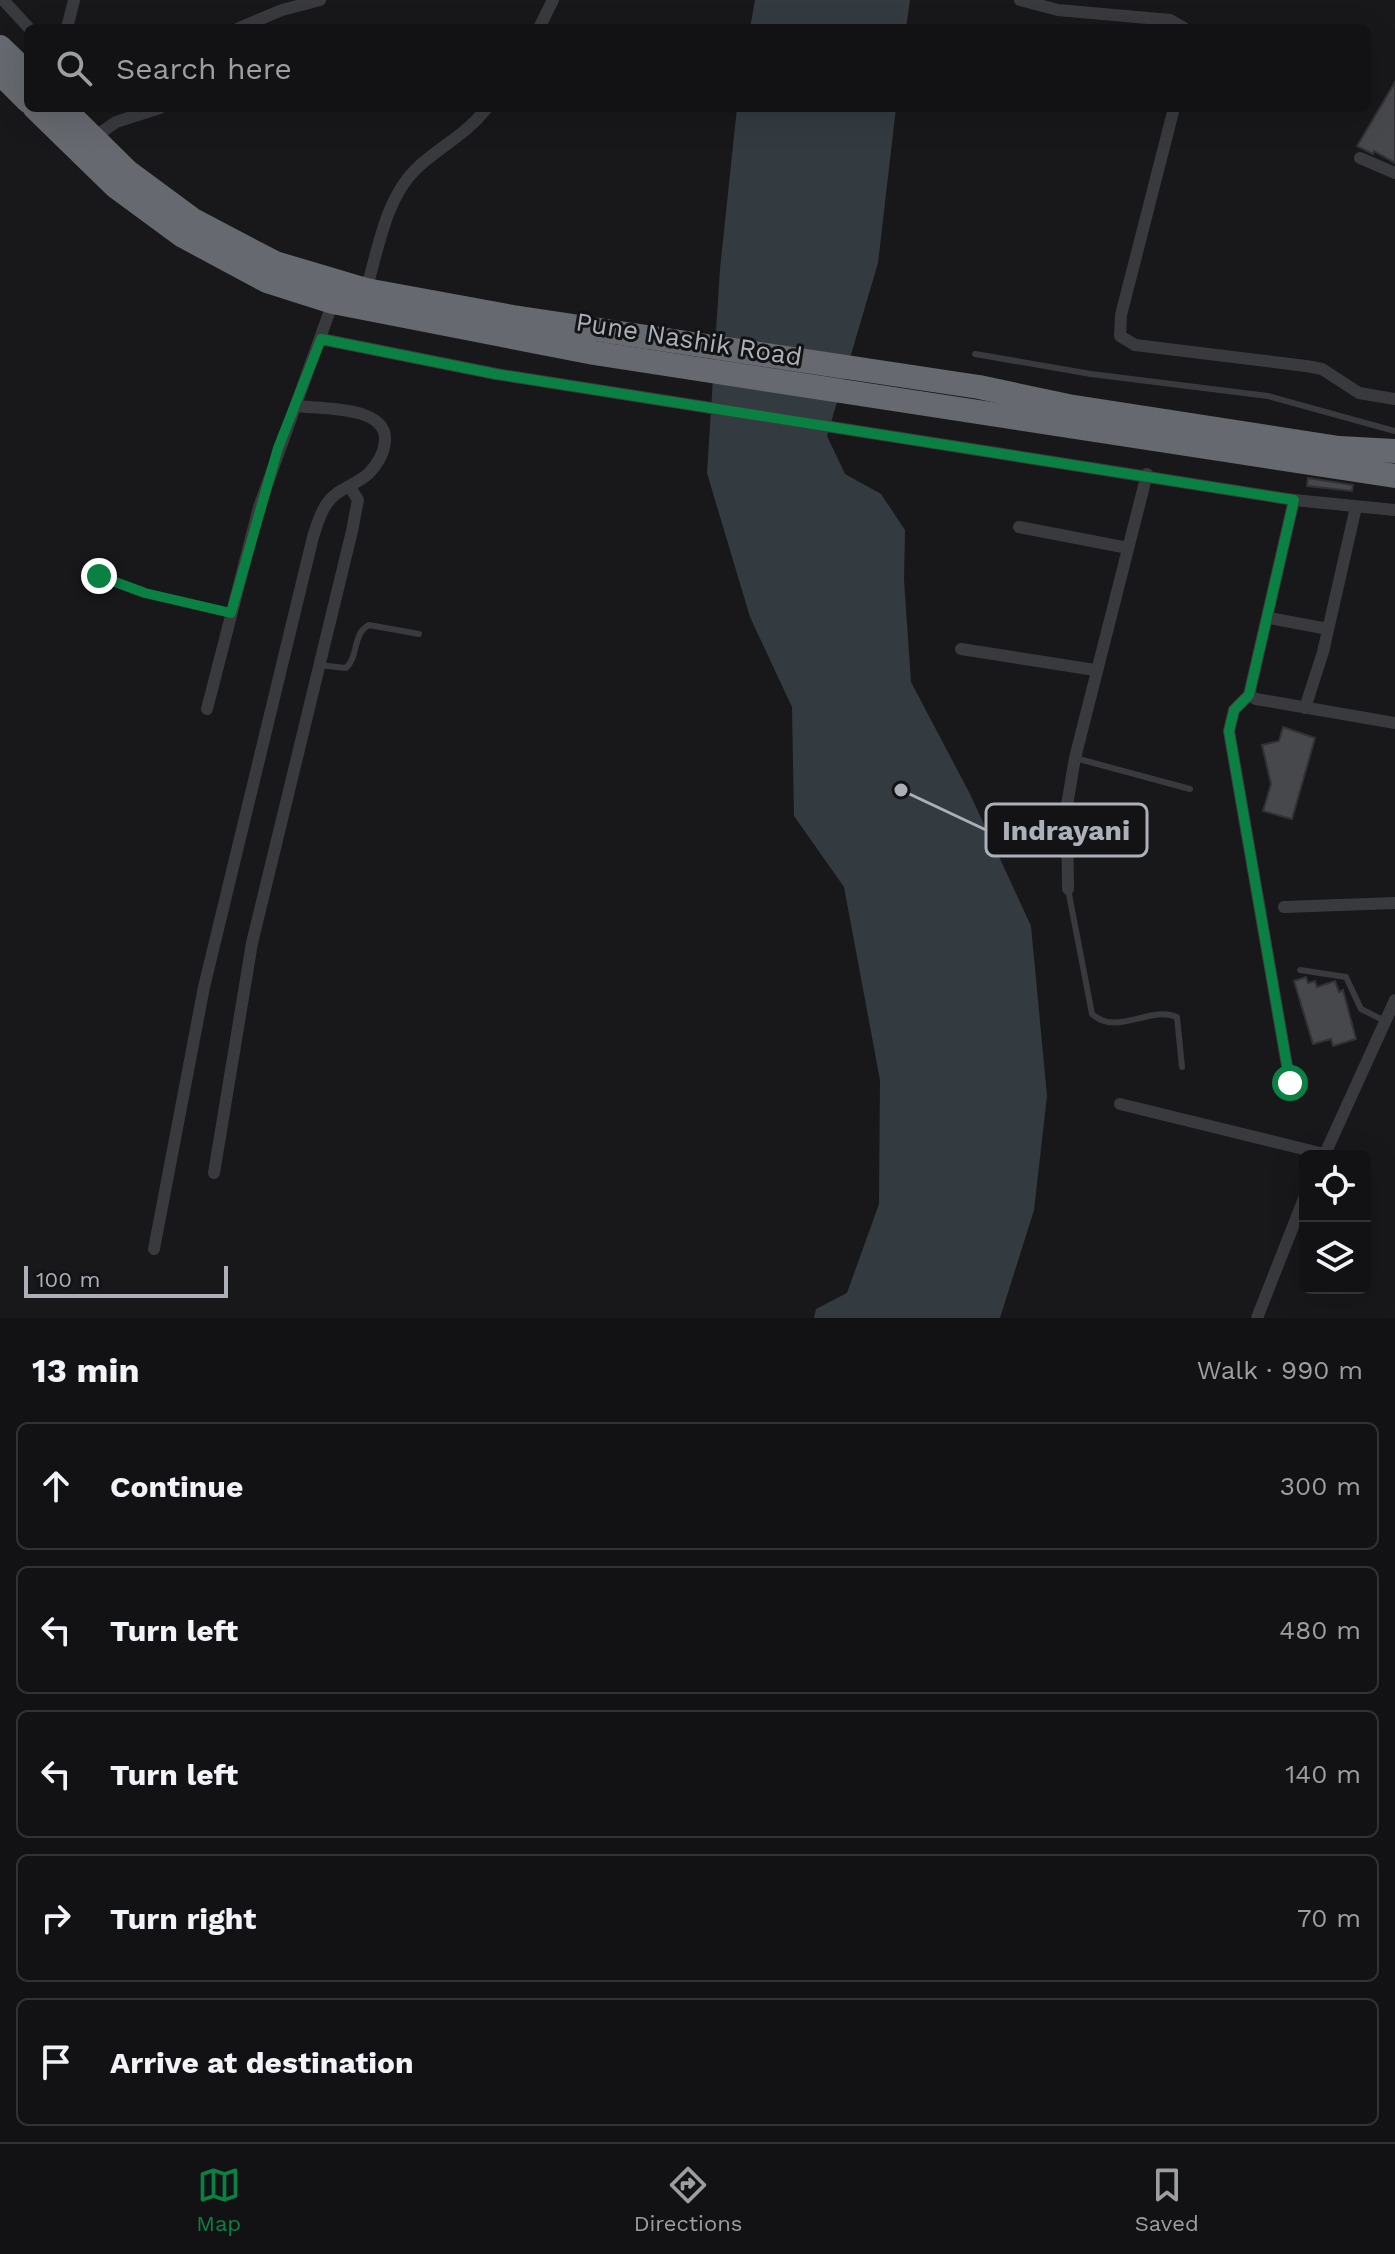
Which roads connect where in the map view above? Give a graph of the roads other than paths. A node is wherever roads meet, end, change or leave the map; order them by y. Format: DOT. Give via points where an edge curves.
graph roads {
  1 [pos="3,0"];
  2 [pos="74,0"];
  3 [pos="320,0"];
  4 [pos="553,0"];
  5 [pos="1020,0"];
  6 [pos="25,24"];
  7 [pos="68,24"];
  8 [pos="249,24"];
  9 [pos="541,24"];
  10 [pos="1177,24"];
  11 [pos="0,47"];
  12 [pos="24,70"];
  13 [pos="0,73"];
  14 [pos="24,97"];
  15 [pos="39,112"];
  16 [pos="67,112"];
  17 [pos="147,112"];
  18 [pos="484,112"];
  19 [pos="1173,112"];
  20 [pos="93,138"];
  21 [pos="1360,158"];
  22 [pos="1395,173"];
  23 [pos="366,290"];
  24 [pos="333,302"];
  25 [pos="321,339"];
  26 [pos="975,354"];
  27 [pos="1395,399"];
  28 [pos="296,406"];
  29 [pos="1395,431"];
  30 [pos="1395,451"];
  31 [pos="1147,474"];
  32 [pos="1395,476"];
  33 [pos="350,487"];
  34 [pos="1294,500"];
  35 [pos="1356,507"];
  36 [pos="1395,510"];
  37 [pos="1019,527"];
  38 [pos="1128,548"];
  39 [pos="99,576"];
  40 [pos="231,613"];
  41 [pos="1269,618"];
  42 [pos="1328,629"];
  43 [pos="419,634"];
  44 [pos="961,649"];
  45 [pos="318,665"];
  46 [pos="1095,670"];
  47 [pos="1249,695"];
  48 [pos="1305,708"];
  49 [pos="207,709"];
  50 [pos="1395,723"];
  51 [pos="1075,758"];
  52 [pos="1190,789"];
  53 [pos="1068,889"];
  54 [pos="1395,903"];
  55 [pos="1284,907"];
  56 [pos="1300,970"];
  57 [pos="1395,1000"];
  58 [pos="1387,1022"];
  59 [pos="1182,1067"];
  60 [pos="1290,1083"];
  61 [pos="1120,1104"];
  62 [pos="1304,1150"];
  63 [pos="1326,1150"];
  64 [pos="214,1173"];
  65 [pos="1299,1211"];
  66 [pos="154,1249"];
  67 [pos="1257,1318"];
  1 -- 6 [label="street"];
  2 -- 7 [label="street"];
  3 -- 8 [label="street"];
  4 -- 9 [label="street"];
  5 -- 10 [label="street" via="1058,10"];
  11 -- 12 [label="highway"];
  13 -- 14 [label="highway"];
  15 -- 24 [label="highway, Pune Nashik Road" via="115,186 183,236 267,281"];
  16 -- 20 [label="highway, Pune Nashik Road"];
  17 -- 20 [label="street" via="116,122"];
  18 -- 23 [label="street" via="398,192"];
  19 -- 27 [label="street" via="1120,336 1135,345 1322,369 1359,393"];
  20 -- 23 [label="highway, Pune Nashik Road" via="128,172 193,220 275,263"];
  21 -- 22 [label="street"];
  23 -- 30 [label="highway, Pune Nashik Road" via="1144,418 1339,448"];
  24 -- 25 [label="street"];
  24 -- 32 [label="highway, Pune Nashik Road" via="594,353"];
  25 -- 28 [label="street"];
  25 -- 31 [label="street" via="496,374"];
  26 -- 29 [label="lane" via="1268,396"];
  28 -- 33 [label="street" via="355,412 381,425 386,437 377,463"];
  28 -- 40 [label="street" via="259,507"];
  31 -- 34 [label="street"];
  31 -- 38 [label="street"];
  33 -- 45 [label="street" via="358,500"];
  33 -- 66 [label="street" via="328,502 313,537 204,987"];
  34 -- 35 [label="street"];
  34 -- 41 [label="street"];
  35 -- 36 [label="street"];
  35 -- 42 [label="street"];
  37 -- 38 [label="street"];
  38 -- 46 [label="street"];
  39 -- 40 [label="lane"];
  40 -- 49 [label="street"];
  41 -- 42 [label="street"];
  41 -- 47 [label="street"];
  42 -- 48 [label="street"];
  43 -- 45 [label="lane" via="369,625 359,634 346,668"];
  44 -- 46 [label="street"];
  45 -- 64 [label="street" via="252,943"];
  46 -- 51 [label="street"];
  47 -- 48 [label="street"];
  47 -- 60 [label="street" via="1234,710 1229,731"];
  48 -- 50 [label="street"];
  51 -- 52 [label="lane"];
  51 -- 53 [label="street" via="1067,805"];
  53 -- 59 [label="lane" via="1092,1014 1112,1024 1169,1013 1177,1017"];
  54 -- 55 [label="street"];
  56 -- 58 [label="lane" via="1346,977 1361,1009"];
  57 -- 58 [label="street"];
  58 -- 63 [label="street"];
  61 -- 62 [label="street"];
  65 -- 67 [label="street"];
}
